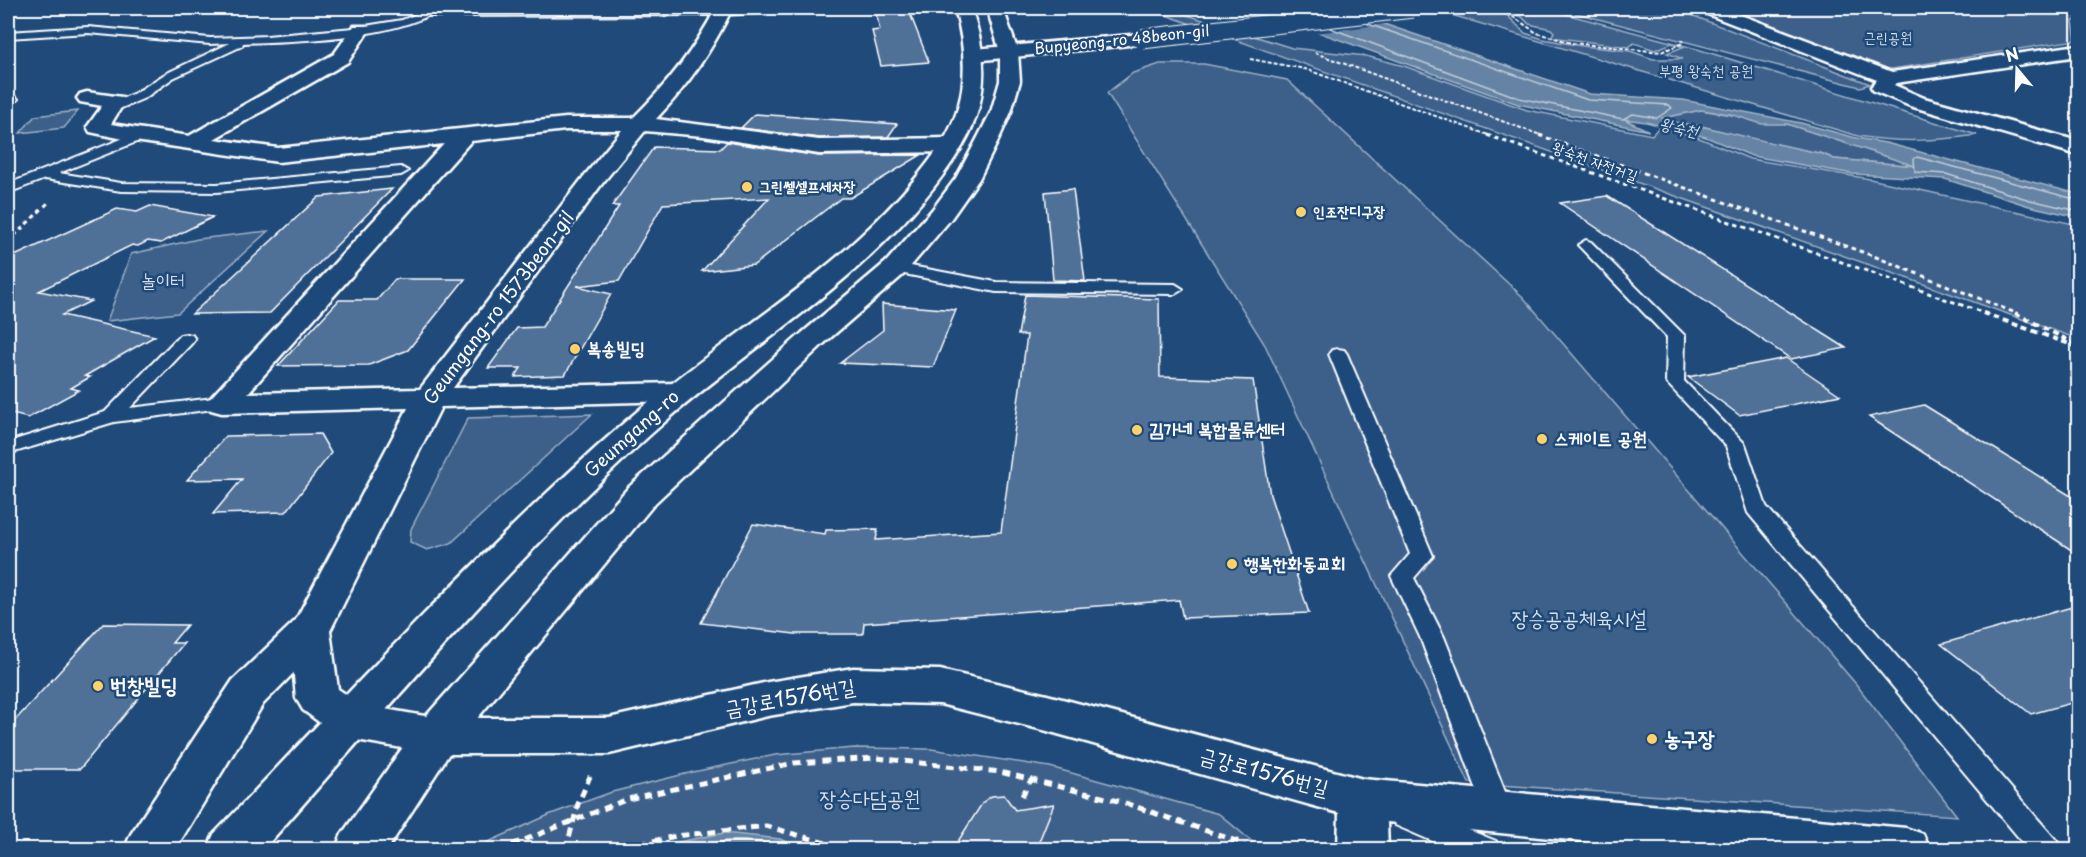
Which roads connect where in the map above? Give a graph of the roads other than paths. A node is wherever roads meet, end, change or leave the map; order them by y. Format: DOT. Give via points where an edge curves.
graph roads {
  1 [pos="802,8"];
  2 [pos="963,8"];
  3 [pos="995,8"];
  4 [pos="1413,8"];
  5 [pos="1708,8"];
  6 [pos="722,10"];
  7 [pos="360,30"];
  8 [pos="8,35"];
  9 [pos="246,40"];
  10 [pos="2079,50"];
  11 [pos="1010,52"];
  12 [pos="974,55"];
  13 [pos="1890,78"];
  14 [pos="87,98"];
  15 [pos="110,109"];
  16 [pos="639,124"];
  17 [pos="465,134"];
  18 [pos="139,136"];
  19 [pos="192,143"];
  20 [pos="952,145"];
  21 [pos="2079,148"];
  22 [pos="402,171"];
  23 [pos="46,175"];
  24 [pos="8,189"];
  25 [pos="1586,245"];
  26 [pos="895,268"];
  27 [pos="1175,289"];
  28 [pos="186,339"];
  29 [pos="1338,354"];
  30 [pos="677,392"];
  31 [pos="430,397"];
  32 [pos="222,403"];
  33 [pos="112,416"];
  34 [pos="8,448"];
  35 [pos="310,631"];
  36 [pos="351,721"];
  37 [pos="436,736"];
  38 [pos="1363,799"];
  39 [pos="1493,831"];
  40 [pos="148,849"];
  41 [pos="231,849"];
  42 [pos="359,849"];
  43 [pos="1363,849"];
  44 [pos="1906,849"];
  45 [pos="2047,849"];
  1 -- 6 [label="lane"];
  2 -- 12 [label="street, Geumgang-ro"];
  3 -- 11 [label="street"];
  4 -- 11 [label="street, Bupyeong-ro 48beon-gil, bridge"];
  5 -- 13 [label="street"];
  6 -- 7 [label="lane" via="426,13 404,23"];
  6 -- 16 [label="street, Geumgang-ro 1573beon-gil" via="715,27 669,94"];
  7 -- 9 [label="lane"];
  7 -- 19 [label="street" via="340,58"];
  8 -- 9 [label="lane" via="87,30 210,41"];
  9 -- 15 [label="lane"];
  10 -- 13 [label="street"];
  11 -- 12 [label="street, Bupyeong-ro 48beon-gil"];
  11 -- 26 [label="street" via="1010,81 1001,112 967,179"];
  12 -- 20 [label="street, Geumgang-ro" via="976,79 970,107"];
  13 -- 21 [label="street" via="1881,87 1917,102"];
  14 -- 15 [label="street" via="115,101"];
  15 -- 18 [label="street" via="98,128"];
  16 -- 17 [label="street" via="566,124"];
  16 -- 20 [label="street" via="819,147"];
  16 -- 31 [label="street, Geumgang-ro 1573beon-gil"];
  17 -- 19 [label="street" via="278,155"];
  17 -- 32 [label="street"];
  18 -- 19 [label="street"];
  18 -- 23 [label="lane"];
  20 -- 30 [label="street, Geumgang-ro" via="886,230 818,288"];
  22 -- 23 [label="lane" via="217,188 121,186"];
  23 -- 24 [label="lane"];
  25 -- 45 [label="lane" via="1676,336 1675,382 1735,444 1756,508"];
  26 -- 27 [label="lane" via="996,287"];
  26 -- 37 [label="street" via="642,495"];
  28 -- 33 [label="lane"];
  29 -- 39 [label="lane" via="1422,556 1402,576 1432,637"];
  30 -- 31 [label="street"];
  30 -- 36 [label="street, Geumgang-ro" via="516,546"];
  31 -- 32 [label="street"];
  31 -- 35 [label="street, Geumgang-ro 1573beon-gil"];
  32 -- 33 [label="lane"];
  33 -- 34 [label="lane"];
  35 -- 36 [label="street" via="318,698"];
  35 -- 40 [label="street, Geumgang-ro 1573beon-gil" via="248,692"];
  36 -- 37 [label="street, 금강로1576번길"];
  36 -- 41 [label="street, Geumgang-ro"];
  37 -- 38 [label="street, 금강로1576번길" via="609,736 768,699 853,685 940,687"];
  37 -- 42 [label="street"];
  38 -- 39 [label="street, 금강로1576번길"];
  38 -- 43 [label="street"];
  39 -- 44 [label="street, 금강로1576번길"];
}
